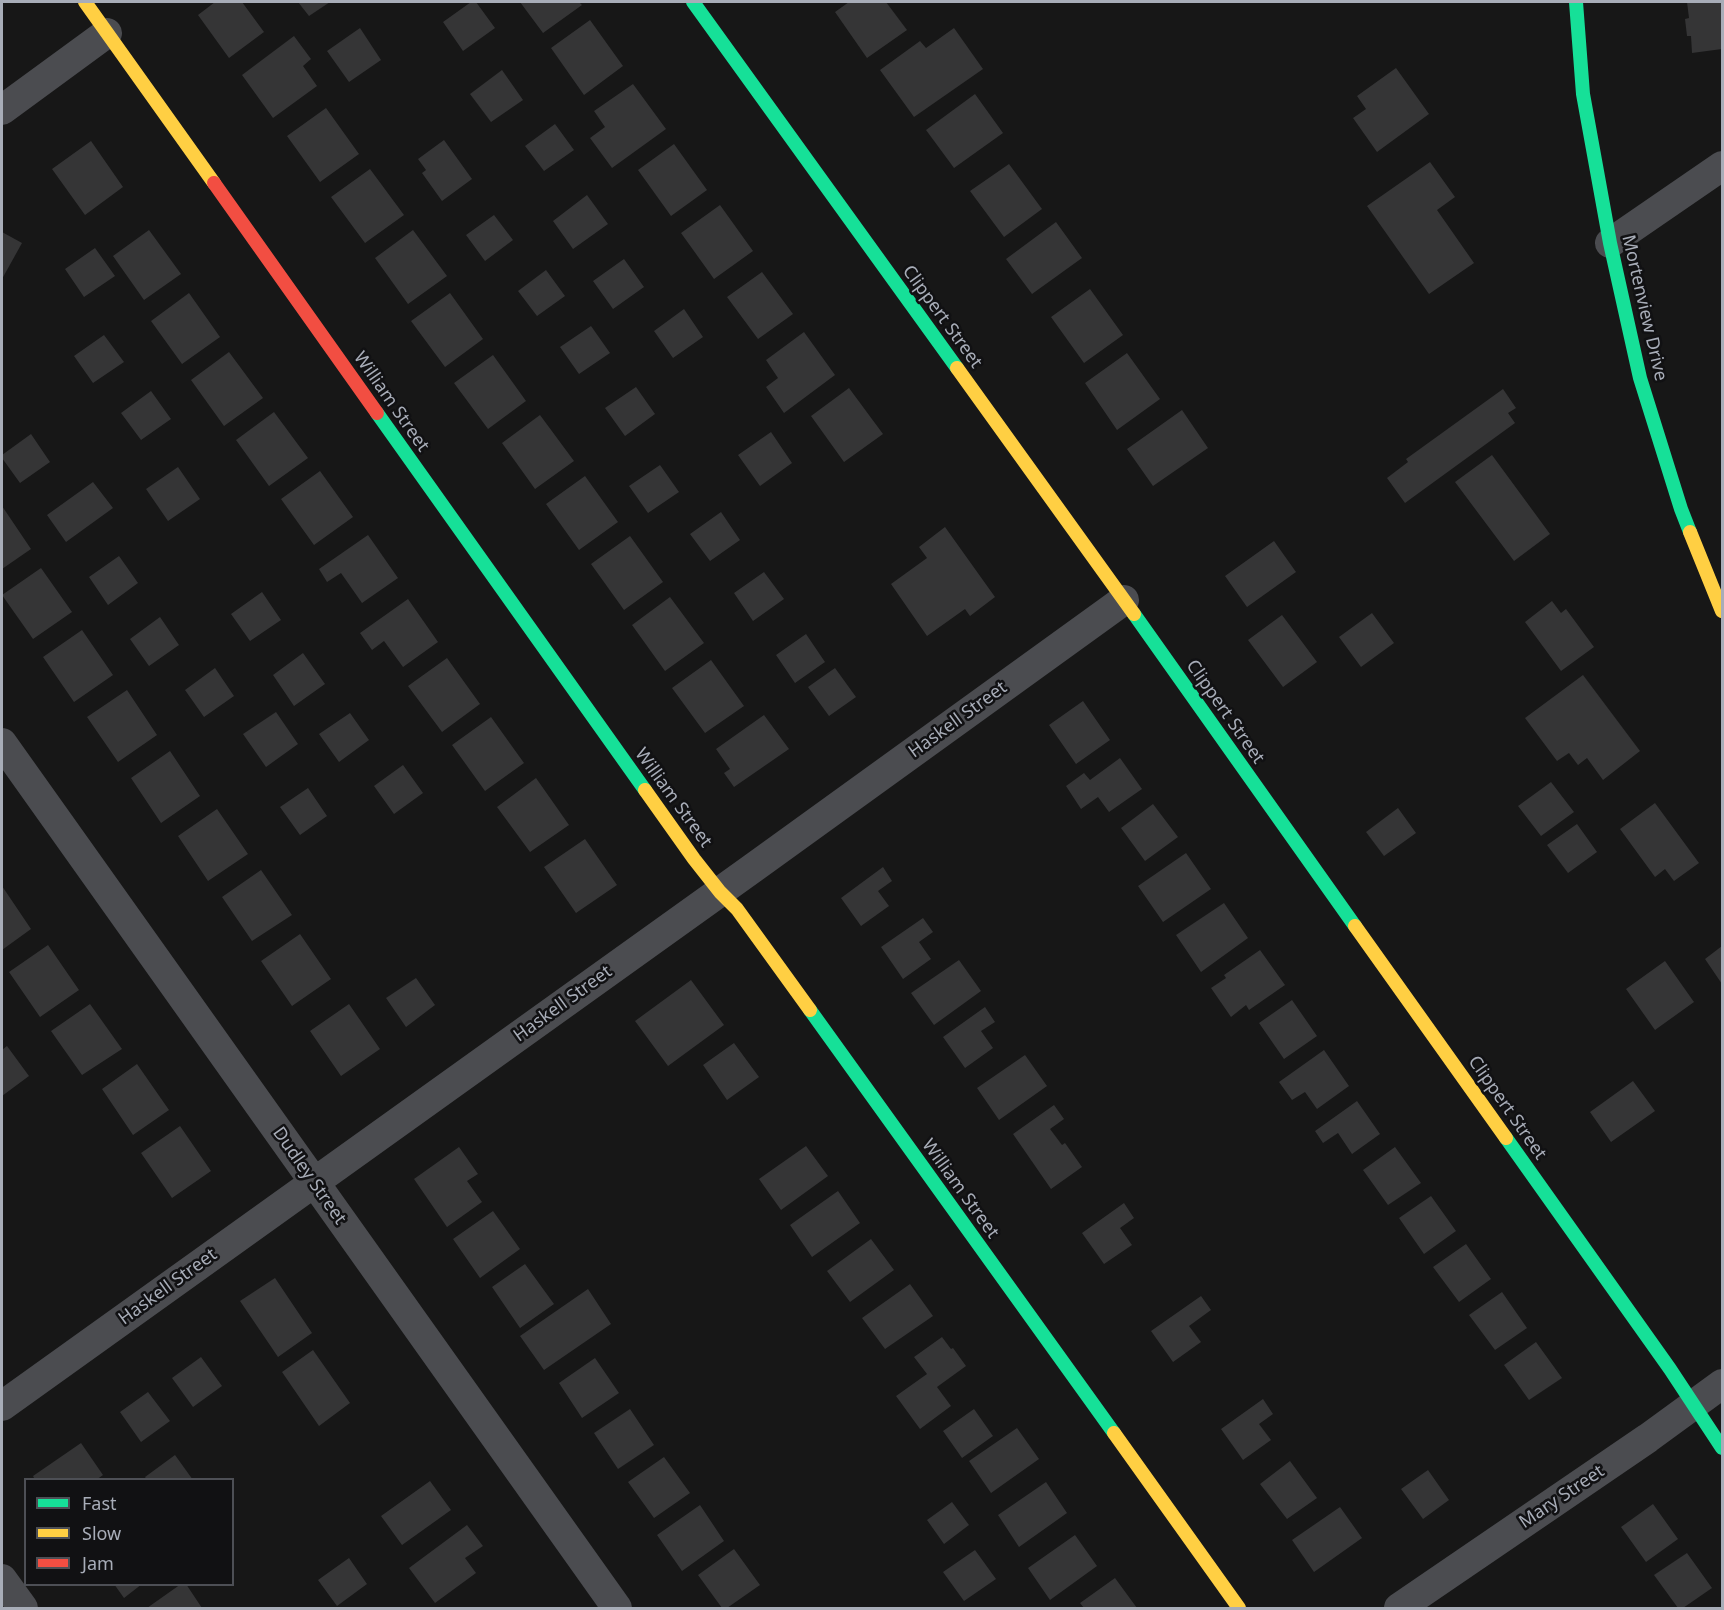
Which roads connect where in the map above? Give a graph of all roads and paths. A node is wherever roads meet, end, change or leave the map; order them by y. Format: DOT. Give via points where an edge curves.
graph roads {
  1 [pos="85,2"];
  2 [pos="693,2"];
  3 [pos="1576,2"];
  4 [pos="107,33"];
  5 [pos="2,110"];
  6 [pos="1722,166"];
  7 [pos="1610,243"];
  8 [pos="1124,600"];
  9 [pos="1722,611"];
  10 [pos="2,743"];
  11 [pos="720,892"];
  12 [pos="314,1183"];
  13 [pos="1722,1384"];
  14 [pos="2,1406"];
  15 [pos="1693,1406"];
  16 [pos="1722,1448"];
  17 [pos="2,1579"];
  18 [pos="23,1608"];
  19 [pos="616,1608"];
  20 [pos="1239,1608"];
  21 [pos="1399,1608"];
  1 -- 4 [label="street, William Street"];
  2 -- 8 [label="street, Clippert Street"];
  3 -- 7 [label="street, Mortenview Drive" via="1583,94"];
  4 -- 5 [label="street"];
  4 -- 11 [label="street, William Street"];
  6 -- 7 [label="street"];
  7 -- 9 [label="street, Mortenview Drive" via="1640,378 1681,509"];
  8 -- 11 [label="street, Haskell Street"];
  8 -- 15 [label="street, Clippert Street"];
  10 -- 12 [label="street, Dudley Street"];
  11 -- 12 [label="street, Haskell Street"];
  11 -- 20 [label="street, William Street"];
  12 -- 14 [label="street, Haskell Street"];
  12 -- 19 [label="street, Dudley Street"];
  13 -- 15 [label="street, Mary Street"];
  15 -- 16 [label="street, Clippert Street"];
  15 -- 21 [label="street, Mary Street"];
  17 -- 18 [label="street"];
}
